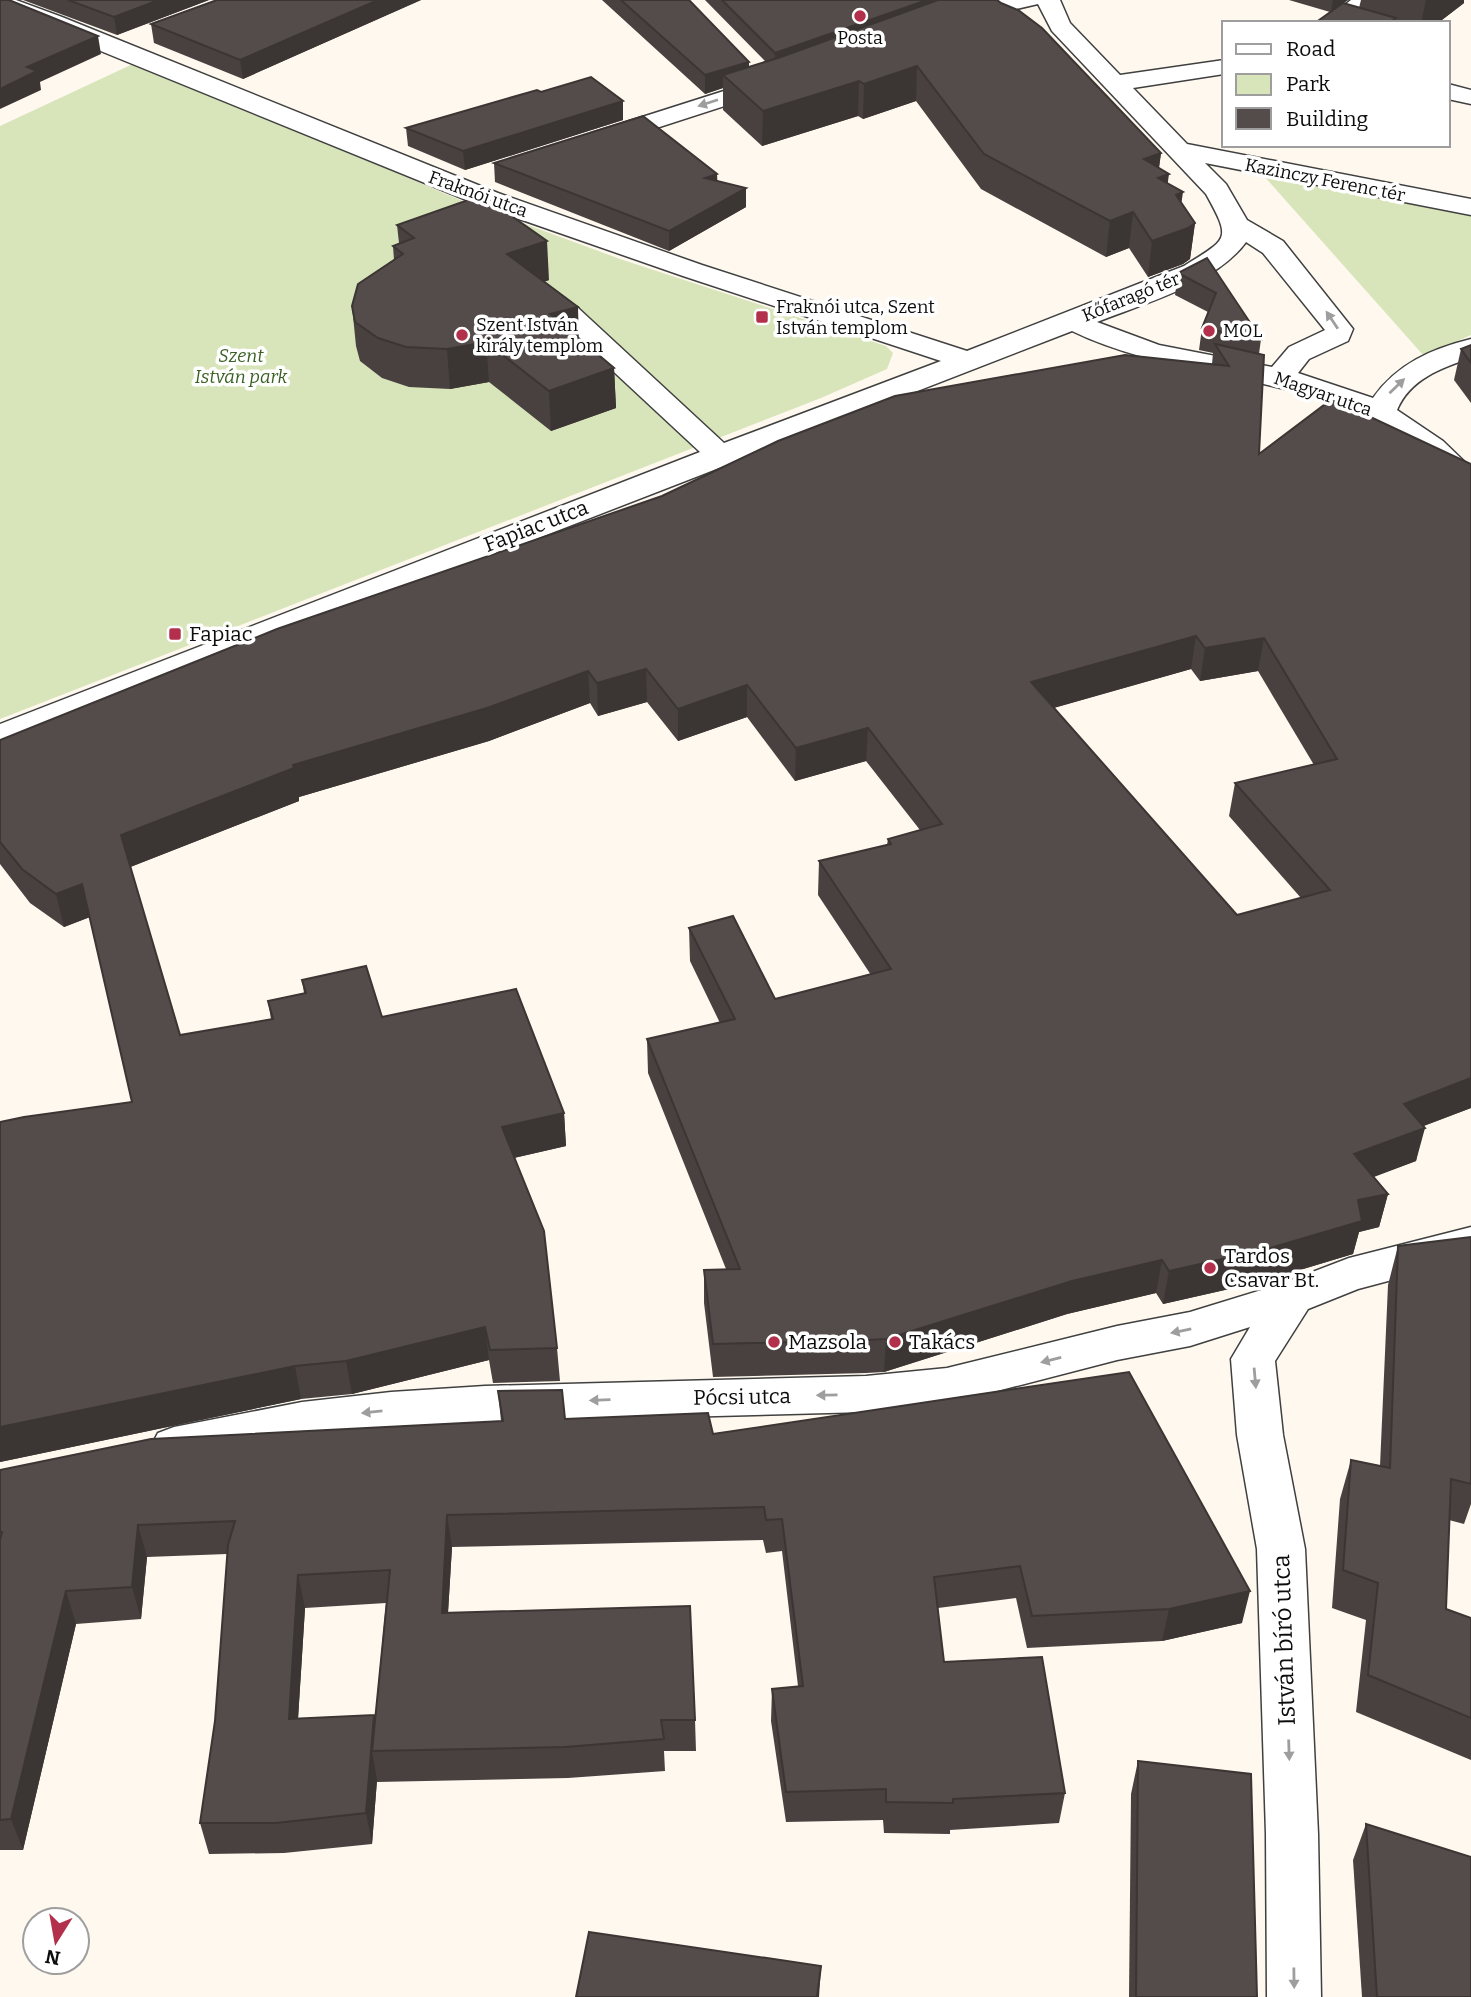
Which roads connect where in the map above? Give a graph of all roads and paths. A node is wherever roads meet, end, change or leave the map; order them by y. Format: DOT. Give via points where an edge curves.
graph roads {
  1 [pos="1029,0"];
  2 [pos="1048,0"];
  3 [pos="1366,0"];
  4 [pos="0,2"];
  5 [pos="1337,21"];
  6 [pos="924,26"];
  7 [pos="140,37"];
  8 [pos="116,47"];
  9 [pos="1222,67"];
  10 [pos="796,74"];
  11 [pos="1115,83"];
  12 [pos="1450,92"];
  13 [pos="1471,97"];
  14 [pos="585,143"];
  15 [pos="1180,150"];
  16 [pos="492,172"];
  17 [pos="452,185"];
  18 [pos="1471,207"];
  19 [pos="1237,225"];
  20 [pos="567,313"];
  21 [pos="1073,321"];
  22 [pos="1471,348"];
  23 [pos="966,360"];
  24 [pos="1280,377"];
  25 [pos="1381,414"];
  26 [pos="720,454"];
  27 [pos="1471,487"];
  28 [pos="0,736"];
  29 [pos="1471,1243"];
  30 [pos="1293,1297"];
  31 [pos="141,1453"];
  32 [pos="1294,1997"];
  1 -- 6 [label="street"];
  2 -- 11 [label="street" via="1060,26"];
  3 -- 5 [label="street"];
  4 -- 8 [label="street, Fraknói utca"];
  7 -- 8 [label="street"];
  8 -- 17 [label="street, Fraknói utca"];
  9 -- 11 [label="street"];
  10 -- 14 [label="street, one-way" via="763,76"];
  11 -- 15 [label="street"];
  12 -- 13 [label="street"];
  15 -- 18 [label="street, Kazinczy Ferenc tér"];
  15 -- 19 [label="street" via="1217,190"];
  16 -- 17 [label="street"];
  17 -- 23 [label="street, Fraknói utca" via="674,265"];
  19 -- 21 [label="street, Kőfaragó tér" via="1231,247 1194,272"];
  24 -- 19 [label="street, one-way" via="1297,353 1331,340 1339,329 1273,247"];
  20 -- 26 [label="street"];
  21 -- 23 [label="street, Fapiac utca"];
  21 -- 24 [label="street, Magyar utca" via="1106,338 1182,361"];
  25 -- 22 [label="street, one-way" via="1387,396 1401,381 1423,366"];
  23 -- 26 [label="street, Fapiac utca"];
  24 -- 25 [label="street, Magyar utca"];
  25 -- 27 [label="street, Magyar utca" via="1427,443"];
  26 -- 28 [label="street, Fapiac utca"];
  29 -- 30 [label="street, Pócsi utca" via="1349,1275"];
  30 -- 31 [label="street, Pócsi utca, one-way" via="1190,1329 947,1386 866,1394 391,1410 302,1420"];
  30 -- 32 [label="street, István bíró utca, one-way" via="1254,1359 1260,1435 1281,1549"];
}
